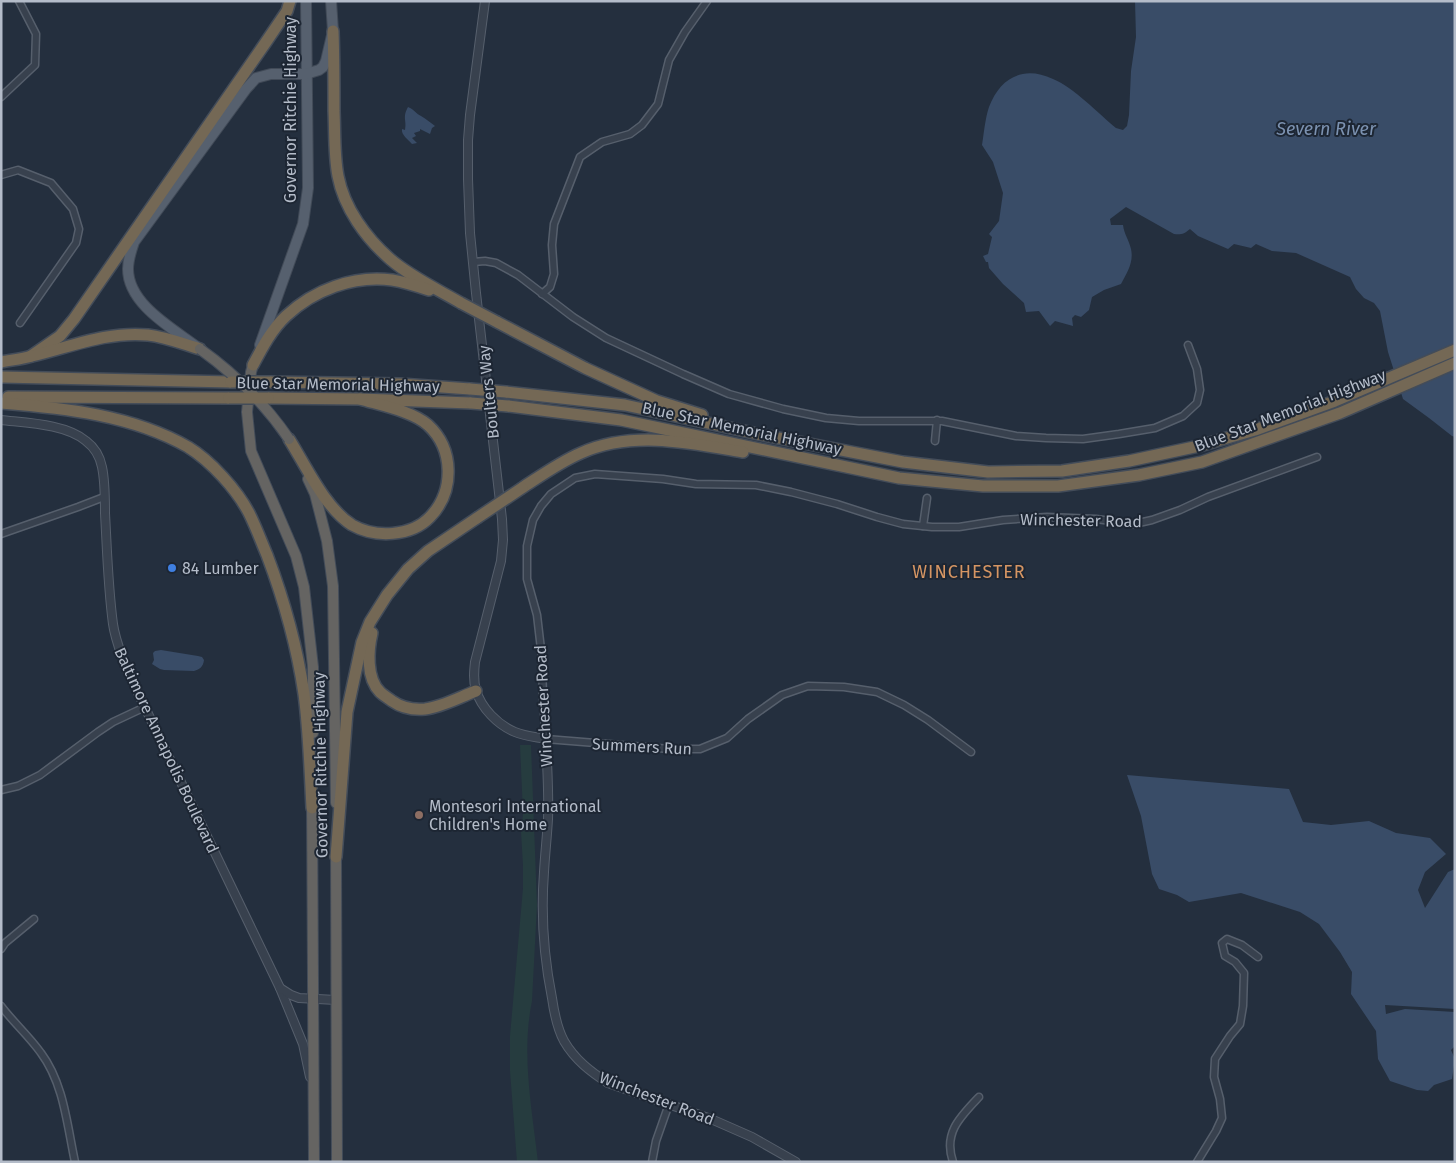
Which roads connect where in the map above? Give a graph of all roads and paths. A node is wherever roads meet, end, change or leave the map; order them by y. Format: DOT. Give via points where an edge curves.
graph roads {
  1 [pos="19,1"];
  2 [pos="290,1"];
  3 [pos="306,1"];
  4 [pos="331,1"];
  5 [pos="484,1"];
  6 [pos="707,1"];
  7 [pos="333,31"];
  8 [pos="306,74"];
  9 [pos="1,97"];
  10 [pos="1,175"];
  11 [pos="473,262"];
  12 [pos="542,294"];
  13 [pos="461,303"];
  14 [pos="20,323"];
  15 [pos="1188,345"];
  16 [pos="200,349"];
  17 [pos="1455,350"];
  18 [pos="31,356"];
  19 [pos="1,362"];
  20 [pos="1455,363"];
  21 [pos="254,365"];
  22 [pos="1,378"];
  23 [pos="1,397"];
  24 [pos="360,399"];
  25 [pos="1,404"];
  26 [pos="1338,407"];
  27 [pos="1,420"];
  28 [pos="937,420"];
  29 [pos="758,434"];
  30 [pos="289,439"];
  31 [pos="935,441"];
  32 [pos="1317,457"];
  33 [pos="899,478"];
  34 [pos="104,497"];
  35 [pos="927,498"];
  36 [pos="923,526"];
  37 [pos="1,534"];
  38 [pos="387,595"];
  39 [pos="476,691"];
  40 [pos="145,707"];
  41 [pos="546,739"];
  42 [pos="971,752"];
  43 [pos="1,790"];
  44 [pos="312,808"];
  45 [pos="336,857"];
  46 [pos="34,919"];
  47 [pos="1,949"];
  48 [pos="1258,957"];
  49 [pos="280,988"];
  50 [pos="314,999"];
  51 [pos="336,1000"];
  52 [pos="1,1006"];
  53 [pos="313,1094"];
  54 [pos="979,1097"];
  55 [pos="669,1104"];
  56 [pos="76,1162"];
  57 [pos="314,1162"];
  58 [pos="337,1162"];
  59 [pos="652,1162"];
  60 [pos="796,1162"];
  61 [pos="953,1162"];
  62 [pos="1197,1162"];
  1 -- 9 [label="street" via="36,34 35,65"];
  2 -- 18 [label="highway" via="266,42 74,319 60,336"];
  3 -- 8 [label="main road, Governor Ritchie Highway"];
  4 -- 7 [label="main road"];
  5 -- 11 [label="street, Boulters Way" via="468,140"];
  6 -- 12 [label="street" via="669,60 658,104 642,125 630,134 602,142 580,157 554,224 554,274 550,287"];
  7 -- 8 [label="main road" via="323,67"];
  7 -- 13 [label="highway" via="335,154 346,202 364,231 391,260"];
  8 -- 16 [label="main road" via="270,74 256,78 134,242 128,269 136,296"];
  8 -- 21 [label="main road, Governor Ritchie Highway" via="308,188 303,224"];
  10 -- 14 [label="street" via="18,170 51,184 73,209 79,230 76,244"];
  11 -- 12 [label="street" via="496,263"];
  11 -- 39 [label="street, Boulters Way" via="503,540 501,561 475,662"];
  12 -- 28 [label="street" via="606,338 729,394 826,418"];
  13 -- 21 [label="highway" via="433,291 392,280 348,282 314,295 285,317 263,346"];
  13 -- 29 [label="highway, bridge" via="585,368 658,401"];
  15 -- 28 [label="street" via="1197,369 1200,390 1197,403 1183,416 1155,428 1084,438 1046,438 1016,436"];
  16 -- 18 [label="highway" via="149,335 121,334"];
  16 -- 30 [label="highway, Governor Ritchie Highway, bridge" via="231,373 262,404"];
  17 -- 26 [label="highway, Blue Star Memorial Highway"];
  18 -- 19 [label="highway"];
  20 -- 26 [label="highway, Blue Star Memorial Highway"];
  21 -- 44 [label="highway, Governor Ritchie Highway" via="247,412 251,451 296,556 304,587 313,667"];
  22 -- 29 [label="highway, Blue Star Memorial Highway, bridge" via="400,384 470,389 625,405"];
  23 -- 24 [label="highway, Blue Star Memorial Highway, bridge"];
  24 -- 30 [label="highway" via="410,415 426,424 439,436 446,452 449,470 440,502 430,517 413,528 391,534 373,533 352,525 324,497"];
  24 -- 33 [label="highway, Blue Star Memorial Highway, bridge" via="471,403 621,420"];
  25 -- 44 [label="highway" via="98,416 164,435 190,448 232,487 250,514 262,543 292,633 305,710"];
  26 -- 29 [label="highway, Blue Star Memorial Highway" via="1199,446 1062,471 988,472 903,462"];
  26 -- 33 [label="highway, Blue Star Memorial Highway" via="1202,462 1139,475 1058,486 983,486"];
  27 -- 34 [label="street, Baltimore Annapolis Boulevard" via="56,428 78,435 94,449 102,467"];
  28 -- 31 [label="street"];
  30 -- 45 [label="highway, Governor Ritchie Highway" via="315,494 327,540 333,586"];
  32 -- 36 [label="street, Winchester Road" via="1159,518 1134,524 1047,517 958,527"];
  33 -- 38 [label="highway, bridge" via="675,441 612,444 583,452 558,465 477,518 428,551"];
  34 -- 37 [label="street"];
  34 -- 40 [label="street, Baltimore Annapolis Boulevard" via="113,624 126,668"];
  35 -- 36 [label="street"];
  36 -- 41 [label="street, Winchester Road" via="877,518 836,504 756,486 595,474 575,478 551,494 541,506 527,546 528,579 542,658"];
  38 -- 39 [label="highway" via="369,644 369,663 374,684 380,692 398,705 426,709"];
  38 -- 45 [label="highway" via="362,642 346,712"];
  39 -- 41 [label="street, Boulters Way" via="495,720 505,727 516,733"];
  40 -- 43 [label="street" via="113,722 40,775"];
  40 -- 49 [label="street, Baltimore Annapolis Boulevard"];
  41 -- 42 [label="street, Summers Run" via="700,749 727,738 782,695 808,686 844,687 877,692 904,705"];
  41 -- 55 [label="street, Winchester Road" via="548,807 543,910 549,982 560,1031 574,1056 598,1077"];
  44 -- 50 [label="highway, Governor Ritchie Highway"];
  45 -- 51 [label="highway, Governor Ritchie Highway"];
  46 -- 47 [label="street"];
  48 -- 62 [label="street" via="1242,945 1226,939 1222,943 1225,956 1244,973 1240,1024 1215,1059 1214,1077 1222,1118"];
  49 -- 50 [label="street" via="291,996"];
  49 -- 53 [label="street, Baltimore Annapolis Boulevard" via="303,1044"];
  50 -- 51 [label="street"];
  50 -- 53 [label="highway, Governor Ritchie Highway"];
  51 -- 58 [label="highway, Governor Ritchie Highway"];
  52 -- 56 [label="street" via="41,1052 54,1075"];
  53 -- 57 [label="highway, Governor Ritchie Highway"];
  54 -- 61 [label="street" via="958,1119 950,1146"];
  55 -- 59 [label="street"];
  55 -- 60 [label="street, Winchester Road" via="737,1130"];
}
